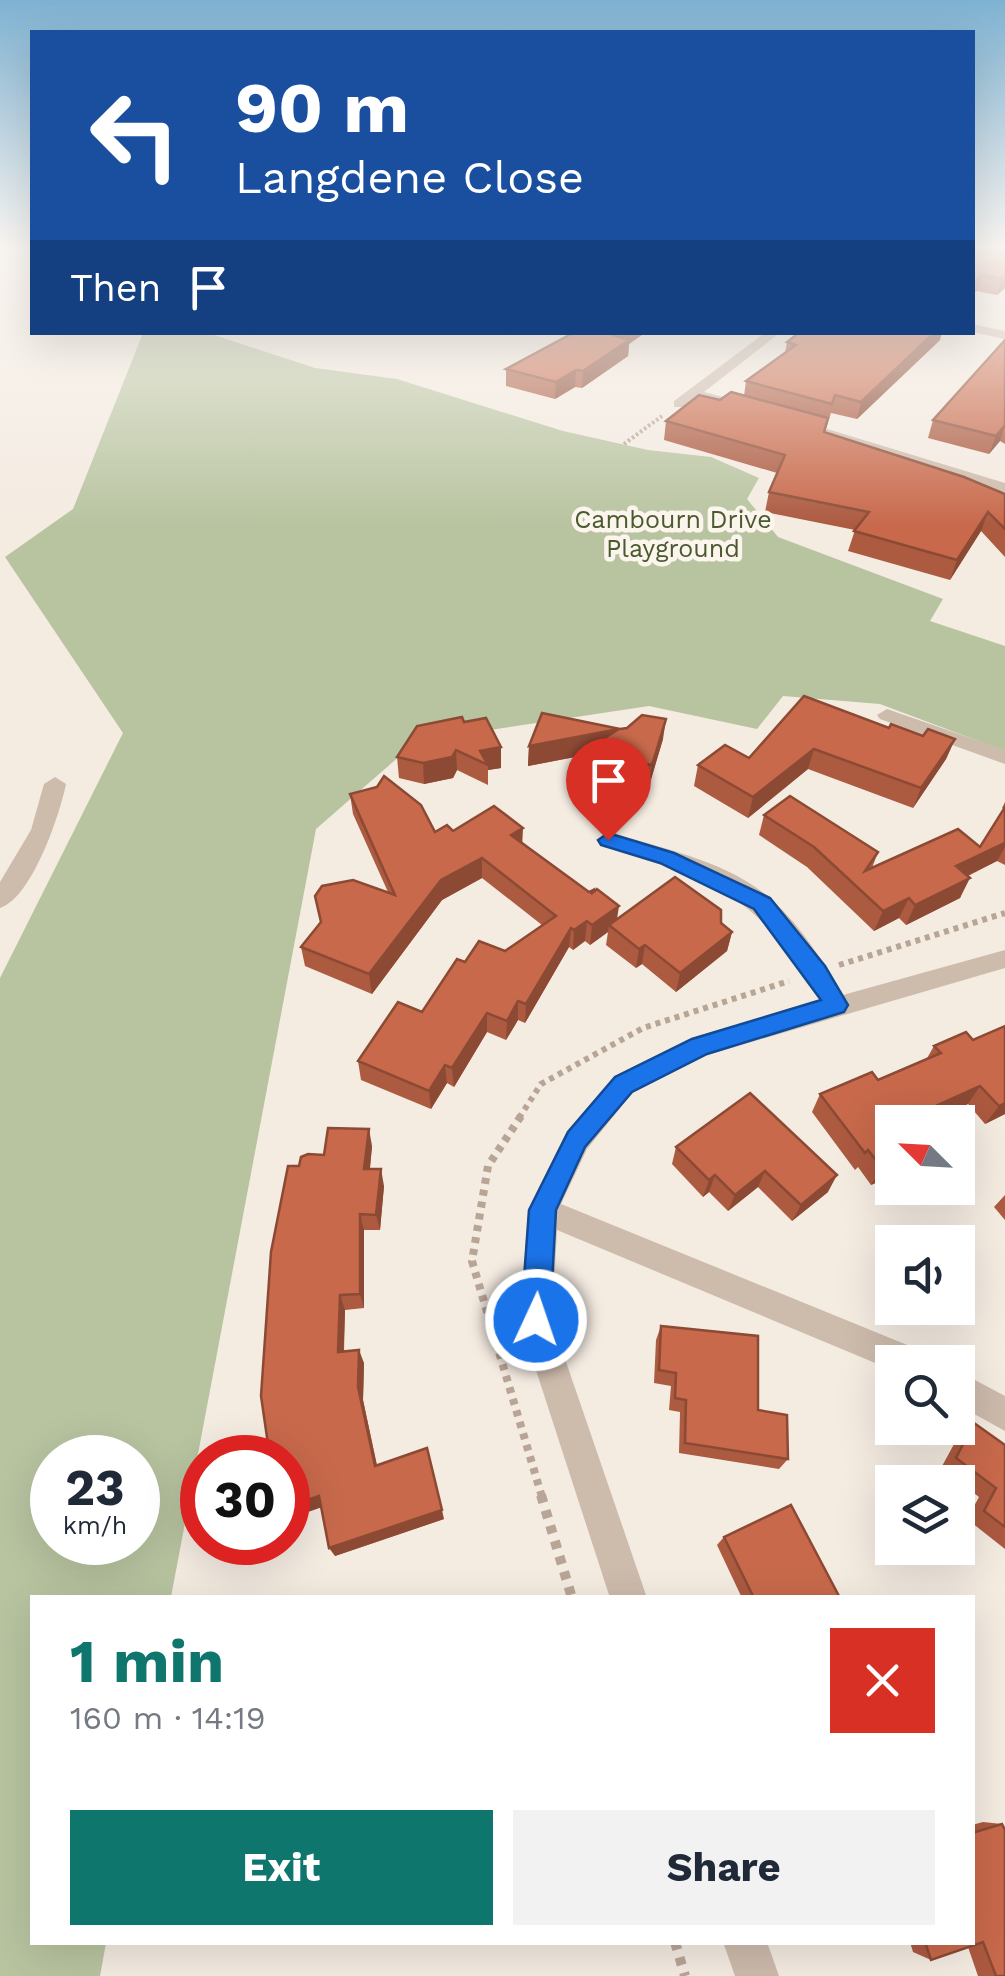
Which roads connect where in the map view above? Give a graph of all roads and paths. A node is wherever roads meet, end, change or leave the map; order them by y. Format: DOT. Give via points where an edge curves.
graph roads {
  1 [pos="762,341"];
  2 [pos="694,393"];
  3 [pos="679,404"];
  4 [pos="751,409"];
  5 [pos="784,418"];
  6 [pos="624,444"];
  7 [pos="1005,488"];
  8 [pos="887,714"];
  9 [pos="1005,757"];
  10 [pos="55,784"];
  11 [pos="608,840"];
  12 [pos="0,899"];
  13 [pos="1005,913"];
  14 [pos="1005,960"];
  15 [pos="817,972"];
  16 [pos="836,1005"];
  17 [pos="542,1210"];
  18 [pos="875,1347"];
  19 [pos="975,1397"];
  20 [pos="1005,1414"];
  21 [pos="628,1595"];
  22 [pos="676,1945"];
  23 [pos="747,1945"];
  24 [pos="685,1976"];
  25 [pos="757,1976"];
  1 -- 2 [label="street"];
  2 -- 3 [label="street"];
  2 -- 4 [label="street"];
  3 -- 6 [label="path"];
  5 -- 7 [label="street"];
  8 -- 9 [label="street"];
  10 -- 12 [label="street" via="35,846"];
  11 -- 15 [label="street" via="667,858 762,904"];
  13 -- 15 [label="path"];
  14 -- 16 [label="street"];
  15 -- 16 [label="street"];
  16 -- 17 [label="street" via="700,1046 624,1084 576,1140"];
  17 -- 18 [label="street"];
  17 -- 21 [label="street" via="536,1320"];
  19 -- 20 [label="street"];
  22 -- 24 [label="path"];
  23 -- 25 [label="street"];
}
